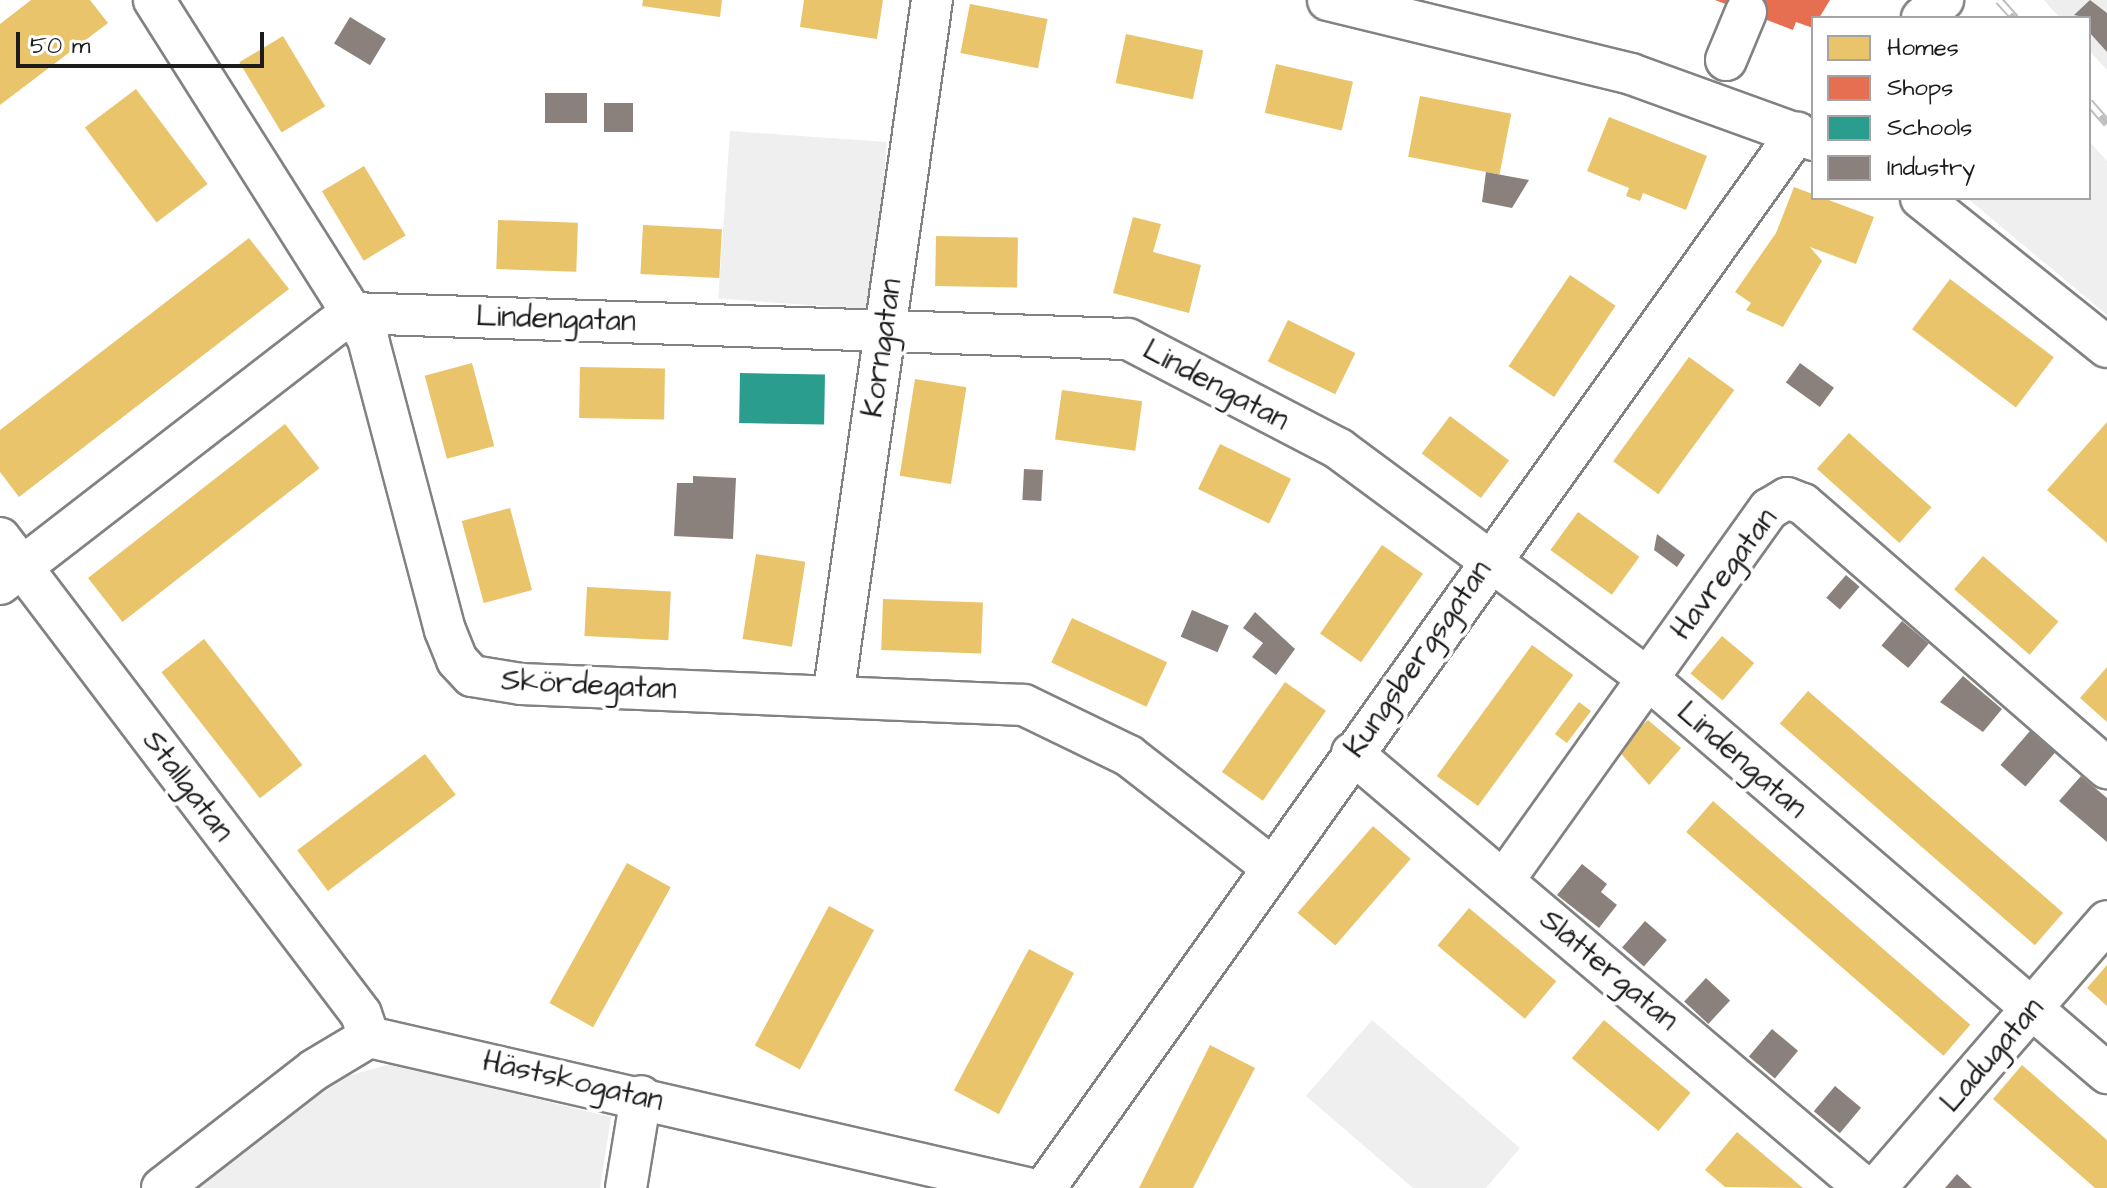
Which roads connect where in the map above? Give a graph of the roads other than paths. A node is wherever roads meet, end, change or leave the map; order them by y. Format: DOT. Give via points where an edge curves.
graph roads {
  1 [pos="154,0"];
  2 [pos="932,0"];
  3 [pos="1328,0"];
  4 [pos="1943,0"];
  5 [pos="1746,12"];
  6 [pos="1439,13"];
  7 [pos="1924,16"];
  8 [pos="1726,60"];
  9 [pos="1805,137"];
  10 [pos="1923,200"];
  11 [pos="351,313"];
  12 [pos="885,328"];
  13 [pos="2107,347"];
  14 [pos="1488,560"];
  15 [pos="8,563"];
  16 [pos="1646,677"];
  17 [pos="833,697"];
  18 [pos="1352,753"];
  19 [pos="2107,768"];
  20 [pos="1269,865"];
  21 [pos="1504,880"];
  22 [pos="2107,921"];
  23 [pos="2032,1008"];
  24 [pos="369,1037"];
  25 [pos="2107,1073"];
  26 [pos="641,1096"];
  27 [pos="162,1188"];
  28 [pos="626,1188"];
  29 [pos="1027,1188"];
  30 [pos="1045,1188"];
  31 [pos="1865,1188"];
  32 [pos="1876,1188"];
  1 -- 11 [label="street, Skördegatan"];
  2 -- 12 [label="street, Korngatan"];
  3 -- 6 [label="street"];
  4 -- 7 [label="street"];
  5 -- 8 [label="street"];
  6 -- 9 [label="street"];
  9 -- 14 [label="street, Kungsbergsgatan"];
  10 -- 13 [label="street"];
  11 -- 12 [label="street, Lindengatan"];
  11 -- 15 [label="street"];
  11 -- 17 [label="street, Skördegatan" via="368,339 445,630 457,660 472,676 521,684"];
  12 -- 14 [label="street, Lindengatan" via="1128,339 1339,449"];
  12 -- 17 [label="street, Korngatan"];
  14 -- 16 [label="street, Lindengatan"];
  14 -- 18 [label="street, Kungsbergsgatan"];
  15 -- 24 [label="street, Stallgatan" via="361,1014"];
  16 -- 19 [label="street, Havregatan" via="1769,509 1796,499"];
  16 -- 21 [label="street, Havregatan"];
  16 -- 23 [label="street, Lindengatan"];
  17 -- 20 [label="street, Skördegatan" via="1024,705 1129,756"];
  18 -- 20 [label="street, Kungsbergsgatan"];
  18 -- 21 [label="street, Slåttergatan"];
  20 -- 30 [label="street, Kungsbergsgatan"];
  21 -- 31 [label="street, Slåttergatan"];
  22 -- 23 [label="street, Ladugatan"];
  23 -- 25 [label="street, Lindengatan"];
  23 -- 32 [label="street, Ladugatan"];
  24 -- 26 [label="street, Hästskogatan"];
  24 -- 27 [label="street" via="314,1070"];
  26 -- 28 [label="street"];
  26 -- 29 [label="street, Hästskogatan"];
}
